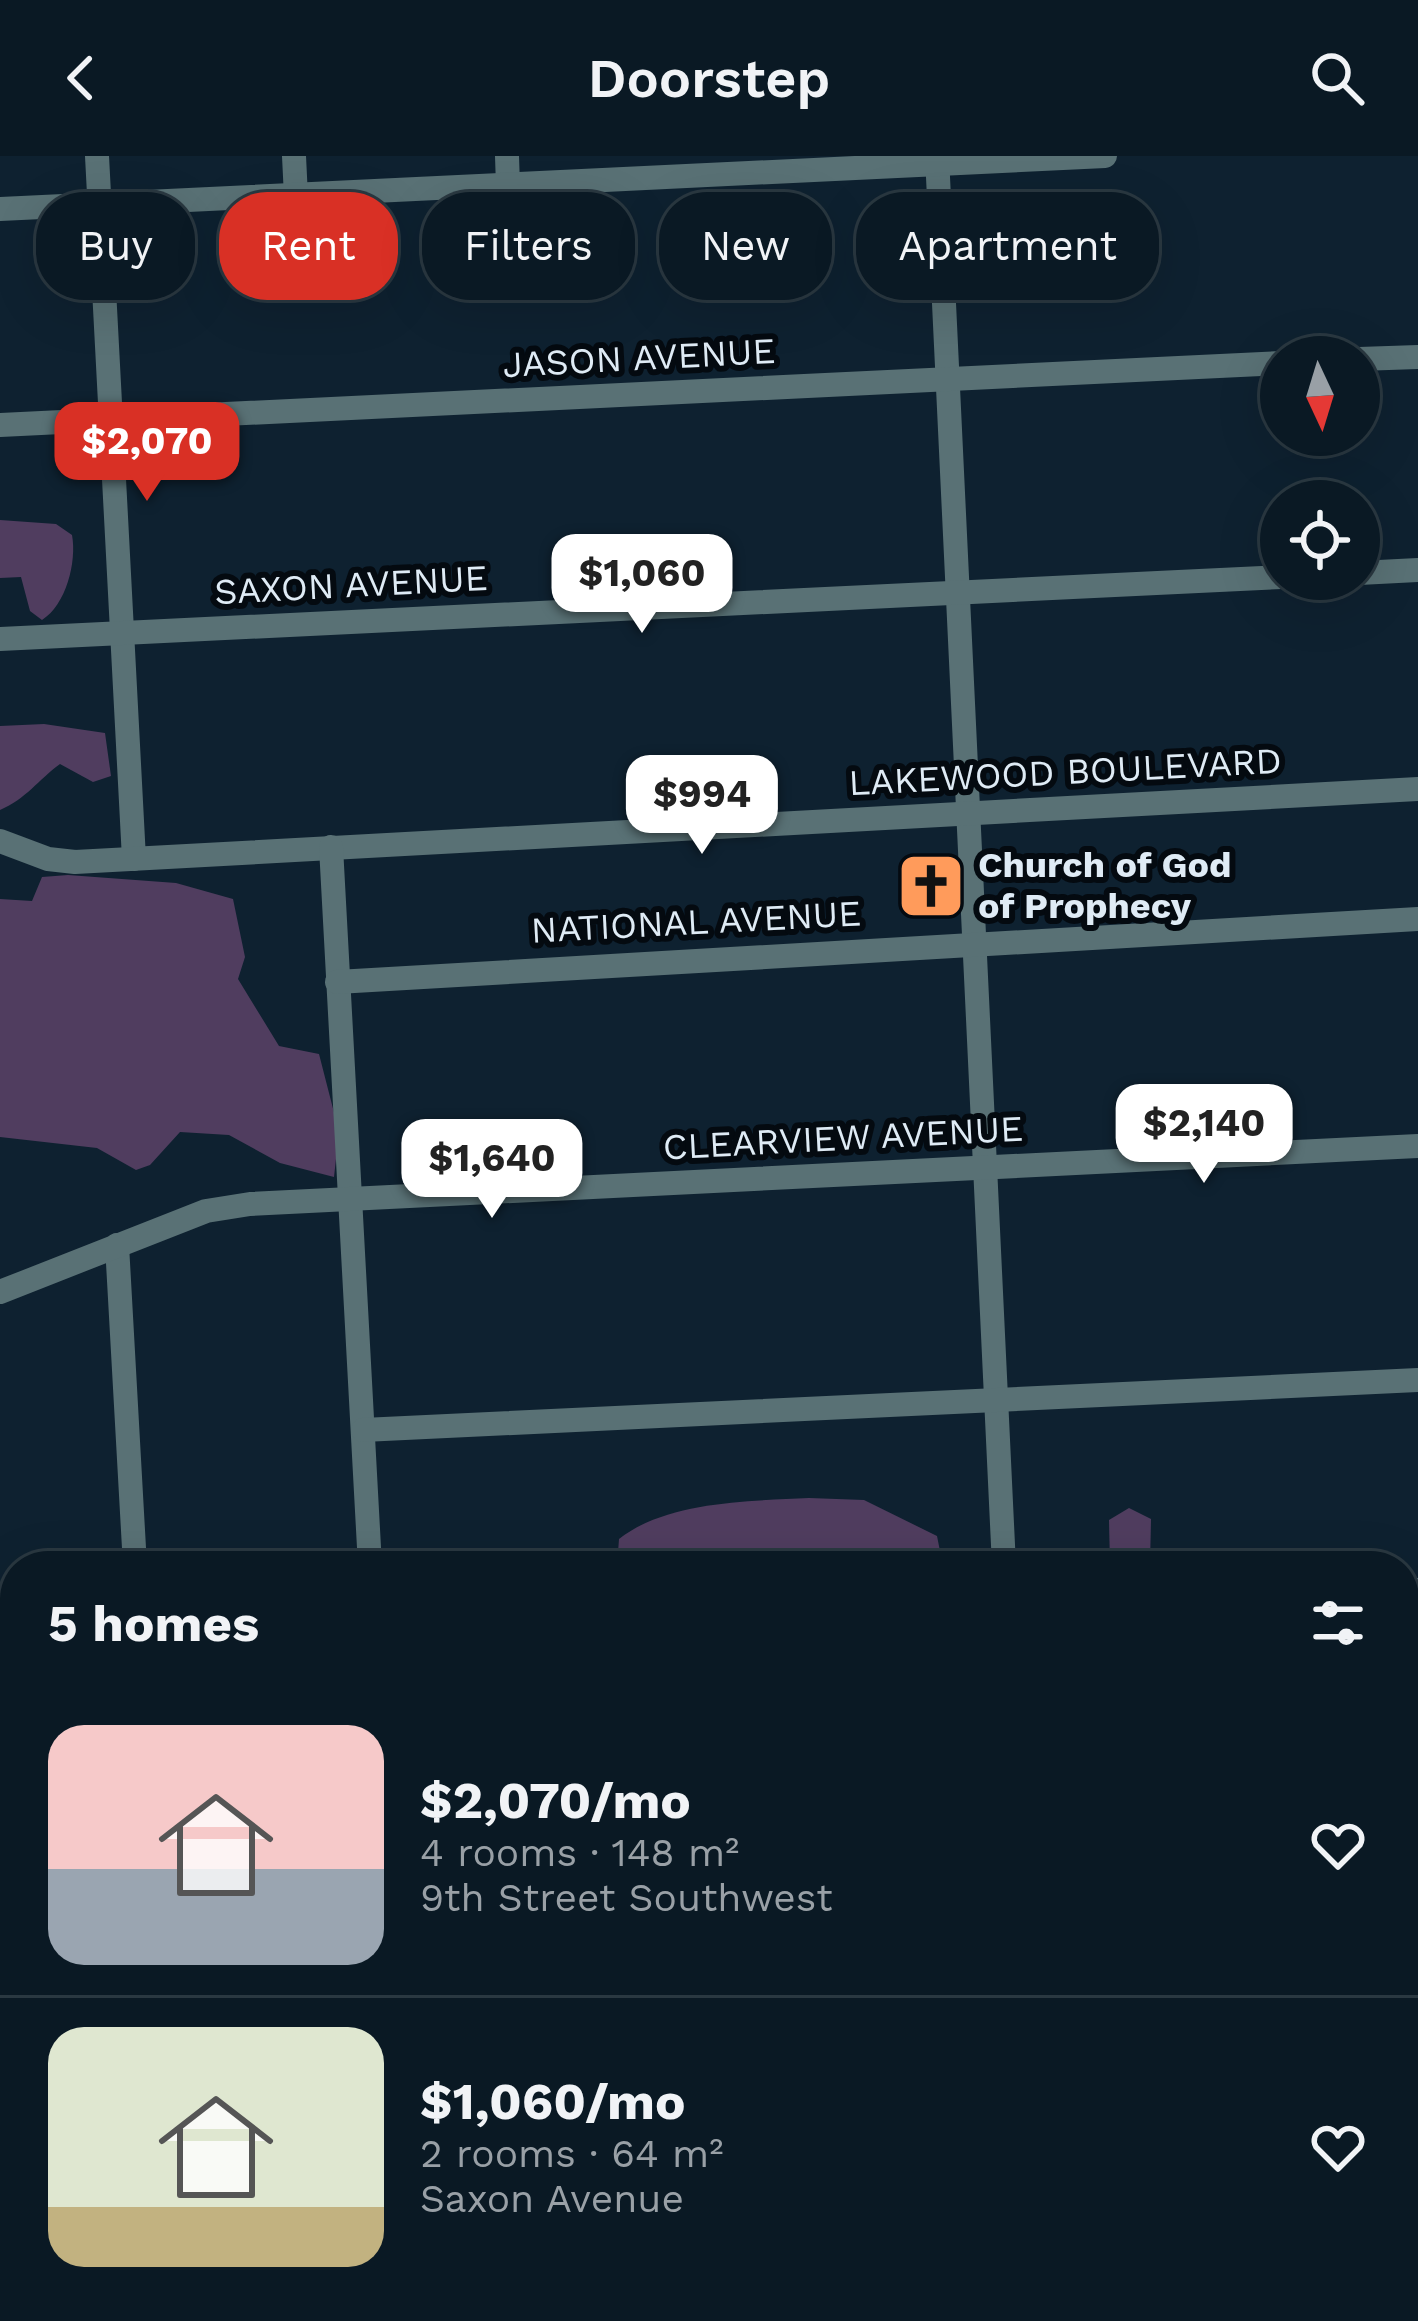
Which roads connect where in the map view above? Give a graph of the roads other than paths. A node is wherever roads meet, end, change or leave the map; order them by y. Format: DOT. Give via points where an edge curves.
graph roads {
  1 [pos="97,156"];
  2 [pos="294,156"];
  3 [pos="507,156"];
  4 [pos="1106,156"];
  5 [pos="937,160"];
  6 [pos="720,166"];
  7 [pos="508,186"];
  8 [pos="101,192"];
  9 [pos="296,192"];
  10 [pos="392,192"];
  11 [pos="36,208"];
  12 [pos="0,209"];
  13 [pos="106,300"];
  14 [pos="1418,357"];
  15 [pos="1380,358"];
  16 [pos="1260,364"];
  17 [pos="949,379"];
  18 [pos="112,419"];
  19 [pos="0,425"];
  20 [pos="1418,570"];
  21 [pos="1380,572"];
  22 [pos="1260,578"];
  23 [pos="959,592"];
  24 [pos="123,633"];
  25 [pos="0,639"];
  26 [pos="1418,789"];
  27 [pos="969,813"];
  28 [pos="0,841"];
  29 [pos="331,847"];
  30 [pos="134,859"];
  31 [pos="1418,919"];
  32 [pos="975,943"];
  33 [pos="337,982"];
  34 [pos="1418,1146"];
  35 [pos="987,1166"];
  36 [pos="350,1198"];
  37 [pos="117,1245"];
  38 [pos="0,1292"];
  39 [pos="1418,1380"];
  40 [pos="998,1399"];
  41 [pos="363,1430"];
  42 [pos="134,1551"];
  43 [pos="369,1551"];
  44 [pos="1003,1551"];
  1 -- 8 [label="street"];
  2 -- 9 [label="street"];
  3 -- 7 [label="street"];
  4 -- 5 [label="street"];
  5 -- 6 [label="street"];
  5 -- 17 [label="street"];
  6 -- 7 [label="street"];
  7 -- 10 [label="street"];
  11 -- 12 [label="street"];
  13 -- 18 [label="street"];
  14 -- 15 [label="street"];
  16 -- 17 [label="street, JASON AVENUE"];
  17 -- 18 [label="street, JASON AVENUE"];
  17 -- 23 [label="street"];
  18 -- 19 [label="street, JASON AVENUE"];
  18 -- 24 [label="street"];
  20 -- 21 [label="street"];
  22 -- 23 [label="street, SAXON AVENUE"];
  23 -- 24 [label="street, SAXON AVENUE"];
  23 -- 27 [label="street"];
  24 -- 25 [label="street, SAXON AVENUE"];
  24 -- 30 [label="street"];
  26 -- 27 [label="street, LAKEWOOD BOULEVARD"];
  27 -- 29 [label="street, LAKEWOOD BOULEVARD"];
  27 -- 32 [label="street"];
  28 -- 30 [label="street, LAKEWOOD BOULEVARD" via="48,860"];
  29 -- 30 [label="street, LAKEWOOD BOULEVARD"];
  29 -- 33 [label="street"];
  31 -- 32 [label="street, NATIONAL AVENUE"];
  32 -- 33 [label="street, NATIONAL AVENUE"];
  32 -- 35 [label="street"];
  33 -- 36 [label="street"];
  34 -- 35 [label="street, CLEARVIEW AVENUE"];
  35 -- 36 [label="street, CLEARVIEW AVENUE"];
  35 -- 40 [label="street"];
  36 -- 37 [label="street, CLEARVIEW AVENUE" via="206,1211"];
  36 -- 41 [label="street"];
  37 -- 38 [label="street, CLEARVIEW AVENUE"];
  37 -- 42 [label="street"];
  39 -- 40 [label="street"];
  40 -- 41 [label="street"];
  40 -- 44 [label="street"];
  41 -- 43 [label="street"];
}
